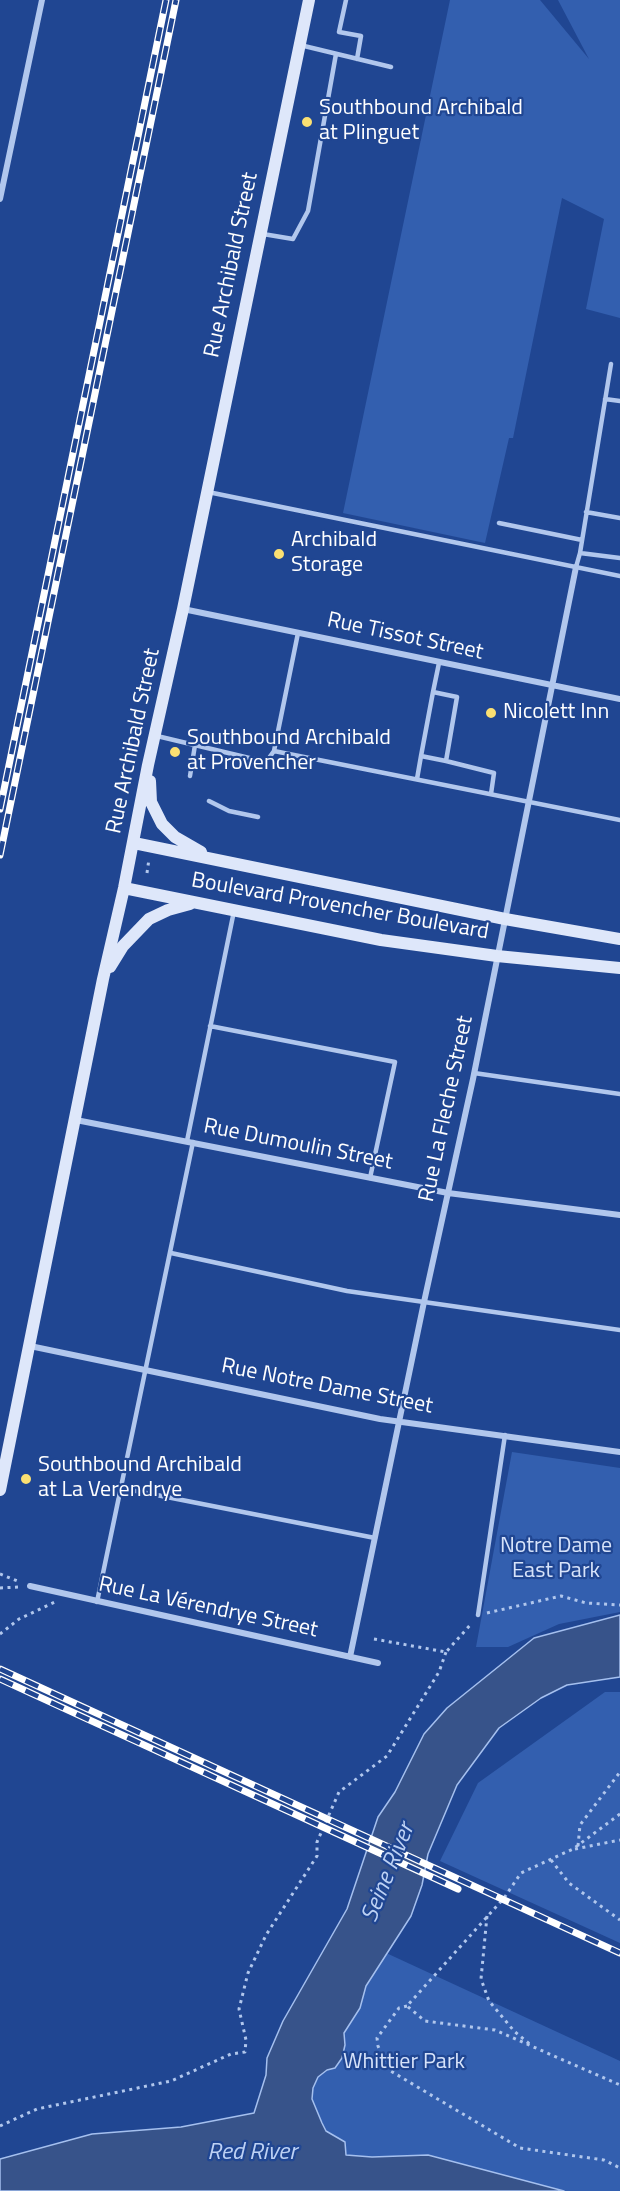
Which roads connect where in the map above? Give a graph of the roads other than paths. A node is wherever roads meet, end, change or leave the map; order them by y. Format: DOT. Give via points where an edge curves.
graph roads {
  1 [pos="42,0"];
  2 [pos="309,0"];
  3 [pos="346,0"];
  4 [pos="300,45"];
  5 [pos="336,54"];
  6 [pos="357,59"];
  7 [pos="391,67"];
  8 [pos="0,199"];
  9 [pos="261,234"];
  10 [pos="611,364"];
  11 [pos="605,399"];
  12 [pos="620,401"];
  13 [pos="207,491"];
  14 [pos="586,512"];
  15 [pos="620,518"];
  16 [pos="500,522"];
  17 [pos="582,540"];
  18 [pos="580,553"];
  19 [pos="620,558"];
  20 [pos="576,567"];
  21 [pos="620,576"];
  22 [pos="183,609"];
  23 [pos="298,633"];
  24 [pos="439,663"];
  25 [pos="552,685"];
  26 [pos="433,692"];
  27 [pos="620,699"];
  28 [pos="155,736"];
  29 [pos="195,745"];
  30 [pos="274,751"];
  31 [pos="421,756"];
  32 [pos="446,761"];
  33 [pos="148,765"];
  34 [pos="190,776"];
  35 [pos="417,779"];
  36 [pos="491,794"];
  37 [pos="209,801"];
  38 [pos="528,801"];
  39 [pos="258,817"];
  40 [pos="620,820"];
  41 [pos="134,843"];
  42 [pos="210,857"];
  43 [pos="124,888"];
  44 [pos="197,903"];
  45 [pos="234,910"];
  46 [pos="505,919"];
  47 [pos="620,939"];
  48 [pos="496,956"];
  49 [pos="620,968"];
  50 [pos="103,979"];
  51 [pos="210,1026"];
  52 [pos="474,1073"];
  53 [pos="620,1094"];
  54 [pos="76,1120"];
  55 [pos="190,1142"];
  56 [pos="370,1178"];
  57 [pos="448,1193"];
  58 [pos="620,1215"];
  59 [pos="171,1252"];
  60 [pos="424,1302"];
  61 [pos="620,1330"];
  62 [pos="30,1346"];
  63 [pos="146,1370"];
  64 [pos="400,1420"];
  65 [pos="505,1435"];
  66 [pos="620,1452"];
  67 [pos="3,1466"];
  68 [pos="122,1488"];
  69 [pos="0,1490"];
  70 [pos="375,1538"];
  71 [pos="30,1586"];
  72 [pos="98,1602"];
  73 [pos="478,1615"];
  74 [pos="350,1657"];
  75 [pos="378,1663"];
  1 -- 8 [label="street"];
  2 -- 4 [label="main road, Rue Archibald Street"];
  3 -- 6 [label="lane" via="339,32 361,36"];
  4 -- 5 [label="lane"];
  4 -- 9 [label="main road, Rue Archibald Street"];
  5 -- 6 [label="lane"];
  5 -- 9 [label="lane" via="308,211 293,239"];
  6 -- 7 [label="lane"];
  9 -- 13 [label="main road, Rue Archibald Street"];
  10 -- 11 [label="lane"];
  11 -- 12 [label="lane"];
  11 -- 14 [label="lane"];
  13 -- 20 [label="lane"];
  13 -- 22 [label="main road, Rue Archibald Street"];
  14 -- 15 [label="lane"];
  14 -- 17 [label="lane"];
  16 -- 17 [label="lane"];
  17 -- 18 [label="lane"];
  18 -- 19 [label="lane"];
  18 -- 20 [label="lane"];
  20 -- 21 [label="lane"];
  20 -- 25 [label="street, Rue La Fleche Street"];
  22 -- 23 [label="street, Rue Tissot Street"];
  22 -- 28 [label="main road, Rue Archibald Street"];
  23 -- 24 [label="street, Rue Tissot Street"];
  23 -- 30 [label="lane"];
  24 -- 25 [label="street, Rue Tissot Street"];
  24 -- 26 [label="lane"];
  25 -- 27 [label="street, Rue Tissot Street"];
  25 -- 38 [label="street, Rue La Fleche Street"];
  26 -- 31 [label="lane"];
  26 -- 32 [label="lane" via="457,697"];
  28 -- 29 [label="lane"];
  28 -- 33 [label="main road, Rue Archibald Street"];
  29 -- 30 [label="lane" via="266,762"];
  29 -- 34 [label="lane"];
  30 -- 35 [label="lane"];
  31 -- 32 [label="lane"];
  31 -- 35 [label="lane"];
  32 -- 36 [label="lane" via="494,773"];
  33 -- 41 [label="main road, Rue Archibald Street"];
  33 -- 42 [label="main road" via="151,802 158,818 175,837"];
  35 -- 36 [label="lane"];
  36 -- 38 [label="lane"];
  37 -- 39 [label="lane" via="229,811"];
  38 -- 40 [label="lane"];
  38 -- 46 [label="street, Rue La Fleche Street"];
  41 -- 42 [label="main road, Boulevard Provencher Boulevard"];
  41 -- 43 [label="main road, Rue Archibald Street"];
  42 -- 46 [label="main road, Boulevard Provencher Boulevard"];
  43 -- 44 [label="main road, Boulevard Provencher Boulevard"];
  43 -- 50 [label="main road, Rue Archibald Street"];
  44 -- 45 [label="main road, Boulevard Provencher Boulevard"];
  44 -- 50 [label="main road" via="168,910 141,926"];
  45 -- 48 [label="main road, Boulevard Provencher Boulevard" via="381,940"];
  45 -- 51 [label="lane"];
  46 -- 47 [label="main road, Boulevard Provencher Boulevard"];
  46 -- 48 [label="street, Rue La Fleche Street"];
  48 -- 49 [label="main road, Boulevard Provencher Boulevard"];
  48 -- 52 [label="street, Rue La Fleche Street"];
  50 -- 54 [label="main road, Rue Archibald Street"];
  51 -- 55 [label="lane"];
  51 -- 56 [label="lane" via="395,1062"];
  52 -- 53 [label="lane"];
  52 -- 57 [label="street, Rue La Fleche Street"];
  54 -- 55 [label="street, Rue Dumoulin Street"];
  54 -- 62 [label="main road, Rue Archibald Street"];
  55 -- 56 [label="street, Rue Dumoulin Street"];
  55 -- 59 [label="lane"];
  56 -- 57 [label="street, Rue Dumoulin Street"];
  57 -- 58 [label="street, Rue Dumoulin Street"];
  57 -- 60 [label="street, Rue La Fleche Street"];
  59 -- 60 [label="lane" via="347,1291"];
  59 -- 63 [label="lane"];
  60 -- 61 [label="lane"];
  60 -- 64 [label="street, Rue La Fleche Street"];
  62 -- 63 [label="street, Rue Notre Dame Street"];
  62 -- 67 [label="main road, Rue Archibald Street"];
  63 -- 64 [label="street, Rue Notre Dame Street"];
  63 -- 68 [label="lane"];
  64 -- 65 [label="street, Rue Notre Dame Street"];
  64 -- 70 [label="street, Rue La Fleche Street"];
  65 -- 66 [label="street, Rue Notre Dame Street"];
  65 -- 73 [label="lane"];
  67 -- 69 [label="main road, Rue Archibald Street"];
  68 -- 70 [label="lane"];
  68 -- 72 [label="lane"];
  70 -- 74 [label="street, Rue La Fleche Street"];
  71 -- 72 [label="street, Rue La Vérendrye Street"];
  72 -- 74 [label="street, Rue La Vérendrye Street"];
  74 -- 75 [label="street, Rue La Vérendrye Street"];
}
